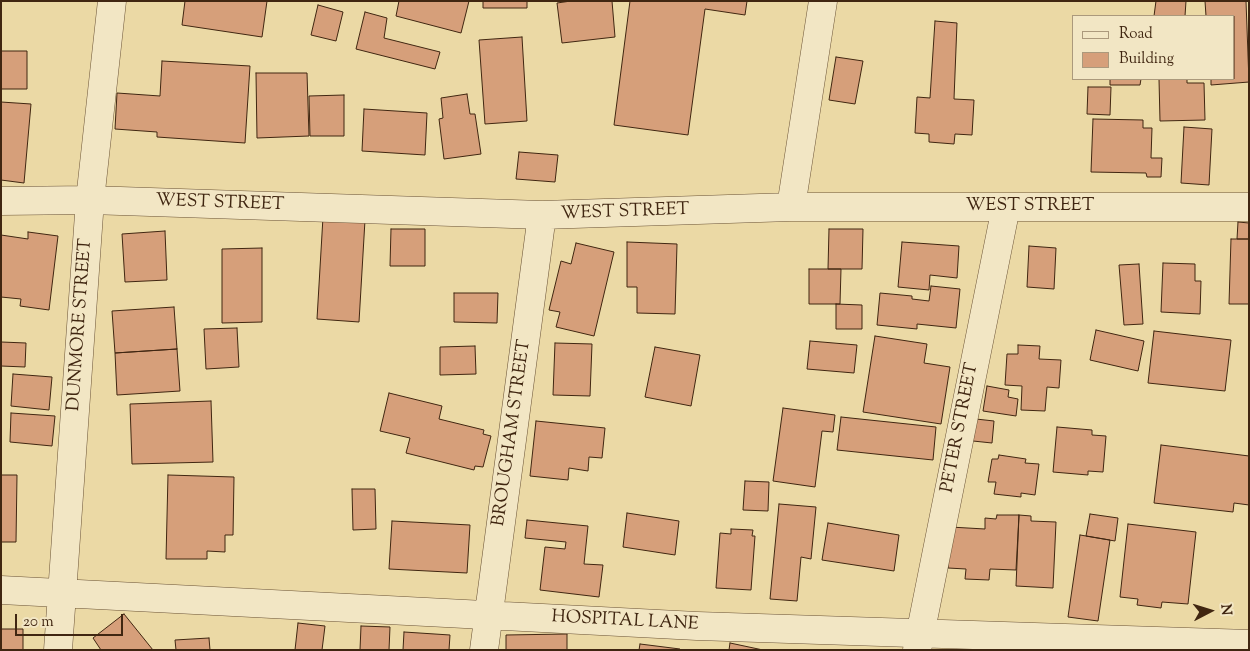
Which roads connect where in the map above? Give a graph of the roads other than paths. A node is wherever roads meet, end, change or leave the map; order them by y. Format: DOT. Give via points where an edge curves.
graph roads {
  1 [pos="112,1"];
  2 [pos="823,1"];
  3 [pos="90,200"];
  4 [pos="1,201"];
  5 [pos="791,207"];
  6 [pos="1006,207"];
  7 [pos="1249,207"];
  8 [pos="542,215"];
  9 [pos="1,590"];
  10 [pos="61,594"];
  11 [pos="488,616"];
  12 [pos="918,642"];
  13 [pos="1249,644"];
  14 [pos="58,650"];
  15 [pos="484,650"];
  1 -- 3 [label="street, DUNMORE STREET"];
  2 -- 5 [label="street"];
  3 -- 4 [label="street, WEST STREET"];
  3 -- 8 [label="street, WEST STREET"];
  3 -- 10 [label="street, DUNMORE STREET"];
  5 -- 6 [label="street, WEST STREET"];
  5 -- 8 [label="street, WEST STREET"];
  6 -- 7 [label="street, WEST STREET"];
  6 -- 12 [label="street, PETER STREET"];
  8 -- 11 [label="street, BROUGHAM STREET"];
  9 -- 10 [label="street, HOSPITAL LANE"];
  10 -- 11 [label="street, HOSPITAL LANE"];
  10 -- 14 [label="street, DUNMORE STREET"];
  11 -- 12 [label="street, HOSPITAL LANE"];
  11 -- 15 [label="street, BROUGHAM STREET"];
  12 -- 13 [label="street, HOSPITAL LANE"];
}
